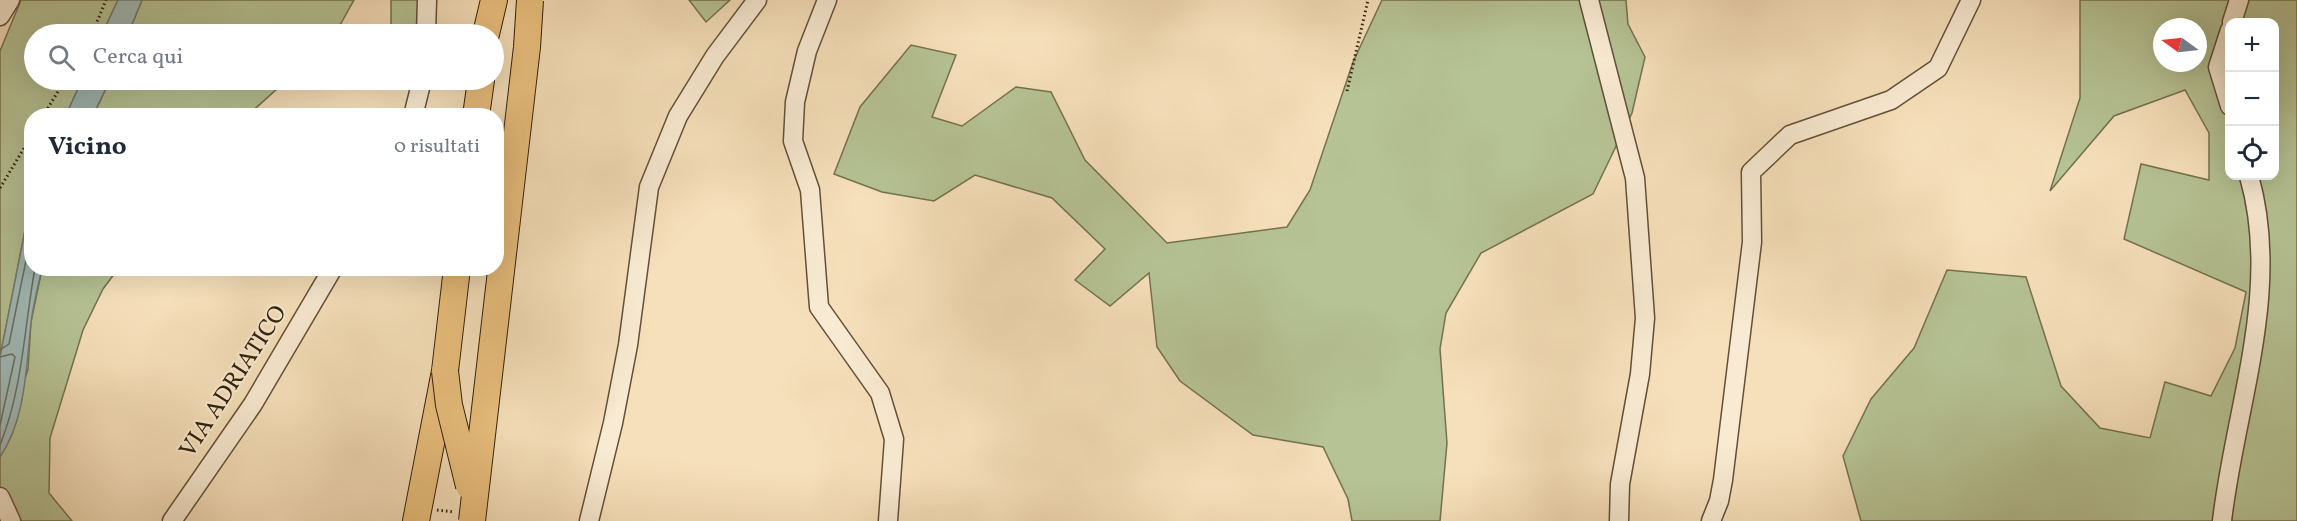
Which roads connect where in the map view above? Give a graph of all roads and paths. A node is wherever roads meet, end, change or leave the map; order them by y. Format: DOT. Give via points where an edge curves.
graph roads {
  1 [pos="10,0"];
  2 [pos="106,0"];
  3 [pos="427,0"];
  4 [pos="485,0"];
  5 [pos="494,0"];
  6 [pos="530,0"];
  7 [pos="757,0"];
  8 [pos="827,0"];
  9 [pos="1368,0"];
  10 [pos="1589,0"];
  11 [pos="1971,0"];
  12 [pos="2239,0"];
  13 [pos="0,16"];
  14 [pos="2233,18"];
  15 [pos="96,24"];
  16 [pos="426,24"];
  17 [pos="486,24"];
  18 [pos="488,24"];
  19 [pos="2225,43"];
  20 [pos="59,90"];
  21 [pos="420,90"];
  22 [pos="479,90"];
  23 [pos="1347,91"];
  24 [pos="2225,92"];
  25 [pos="48,108"];
  26 [pos="415,108"];
  27 [pos="477,108"];
  28 [pos="24,148"];
  29 [pos="2250,180"];
  30 [pos="0,188"];
  31 [pos="504,245"];
  32 [pos="328,276"];
  33 [pos="456,276"];
  34 [pos="500,276"];
  35 [pos="445,371"];
  36 [pos="0,497"];
  37 [pos="1617,519"];
  38 [pos="11,521"];
  39 [pos="172,521"];
  40 [pos="416,521"];
  41 [pos="472,521"];
  42 [pos="478,521"];
  43 [pos="589,521"];
  44 [pos="888,521"];
  45 [pos="1711,521"];
  46 [pos="2222,521"];
  1 -- 13 [label="street"];
  2 -- 15 [label="path"];
  3 -- 16 [label="street"];
  4 -- 17 [label="highway"];
  5 -- 18 [label="highway"];
  6 -- 31 [label="highway, bridge"];
  7 -- 43 [label="street" via="715,56 678,116 650,187 628,345"];
  8 -- 44 [label="street" via="807,51 795,102 793,141 810,190 819,307 880,393 894,439"];
  9 -- 23 [label="path"];
  10 -- 37 [label="street" via="1635,178 1645,318"];
  11 -- 45 [label="street" via="1938,68 1891,100 1790,135 1751,172 1751,254 1719,501"];
  12 -- 14 [label="street"];
  19 -- 24 [label="street" via="2218,67"];
  20 -- 25 [label="path"];
  21 -- 26 [label="street"];
  22 -- 27 [label="highway"];
  28 -- 30 [label="path"];
  29 -- 46 [label="street" via="2260,234 2260,290"];
  32 -- 39 [label="street, VIA ADRIATICO" via="253,404"];
  33 -- 35 [label="highway"];
  34 -- 41 [label="highway, bridge"];
  35 -- 40 [label="highway"];
  35 -- 42 [label="highway, bridge" via="449,405"];
  36 -- 38 [label="street"];
}
